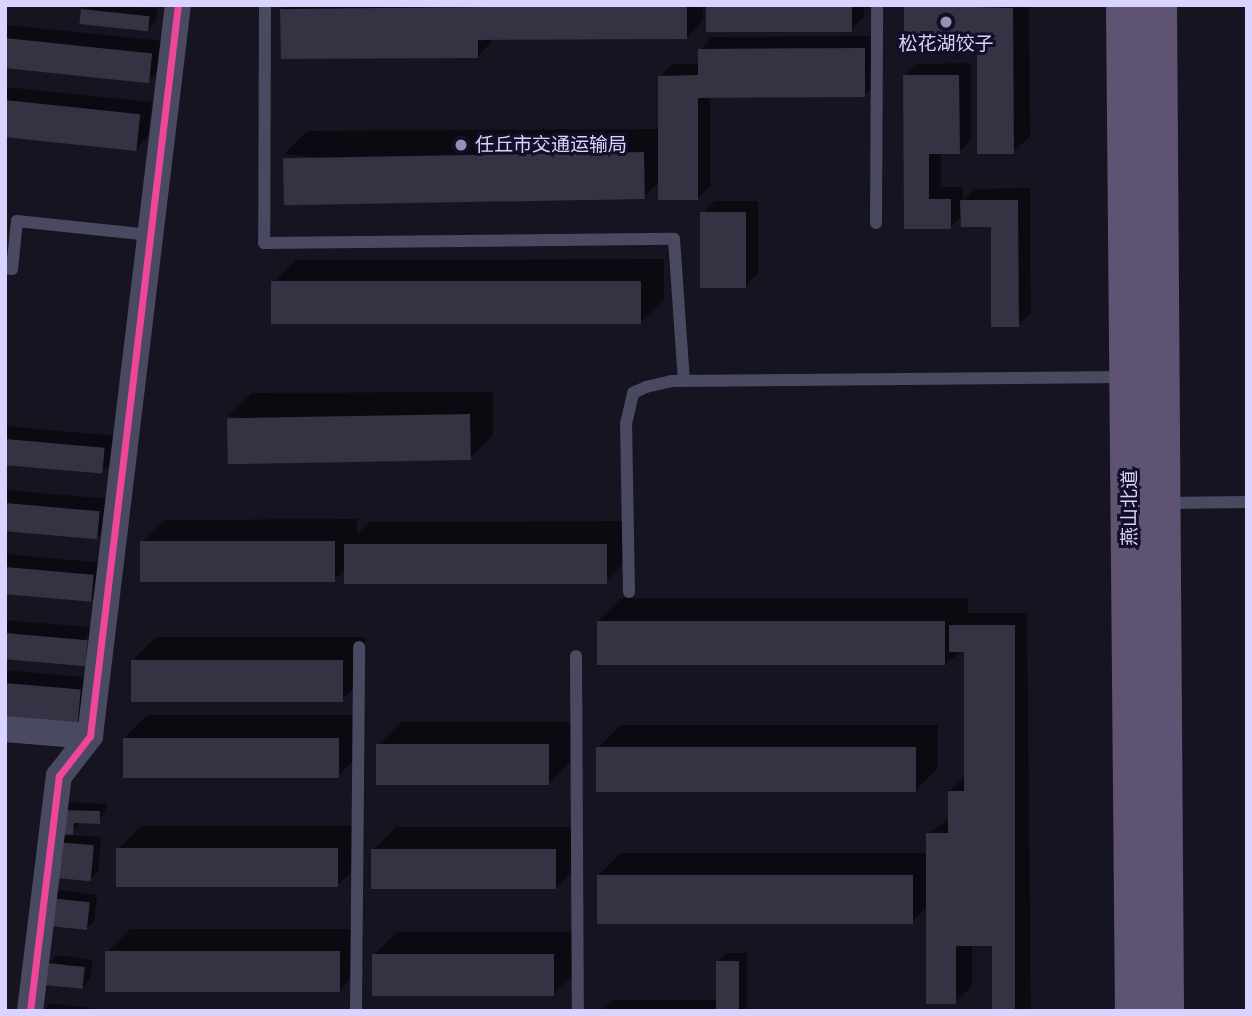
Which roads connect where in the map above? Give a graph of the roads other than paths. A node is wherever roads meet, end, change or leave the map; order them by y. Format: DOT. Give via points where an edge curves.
graph roads {
  1 [pos="178,5"];
  2 [pos="265,5"];
  3 [pos="877,5"];
  4 [pos="1125,5"];
  5 [pos="1158,5"];
  6 [pos="876,223"];
  7 [pos="150,235"];
  8 [pos="5,268"];
  9 [pos="1128,377"];
  10 [pos="684,381"];
  11 [pos="1247,502"];
  12 [pos="1162,503"];
  13 [pos="629,592"];
  14 [pos="359,647"];
  15 [pos="576,656"];
  16 [pos="5,729"];
  17 [pos="90,736"];
  18 [pos="30,1011"];
  19 [pos="356,1011"];
  20 [pos="578,1011"];
  21 [pos="1133,1011"];
  22 [pos="1165,1011"];
  1 -- 7 [label="street"];
  2 -- 10 [label="lane" via="264,243 674,239"];
  3 -- 6 [label="lane"];
  4 -- 9 [label="main road, 燕山北道"];
  5 -- 12 [label="main road, 燕山北道"];
  7 -- 8 [label="lane" via="17,221 12,269"];
  7 -- 17 [label="street"];
  9 -- 10 [label="lane"];
  9 -- 21 [label="main road, 燕山北道"];
  10 -- 13 [label="lane" via="634,393 626,424"];
  11 -- 12 [label="lane"];
  12 -- 22 [label="main road, 燕山北道"];
  14 -- 19 [label="lane"];
  15 -- 20 [label="lane"];
  16 -- 17 [label="street"];
  17 -- 18 [label="street" via="59,776"];
}
